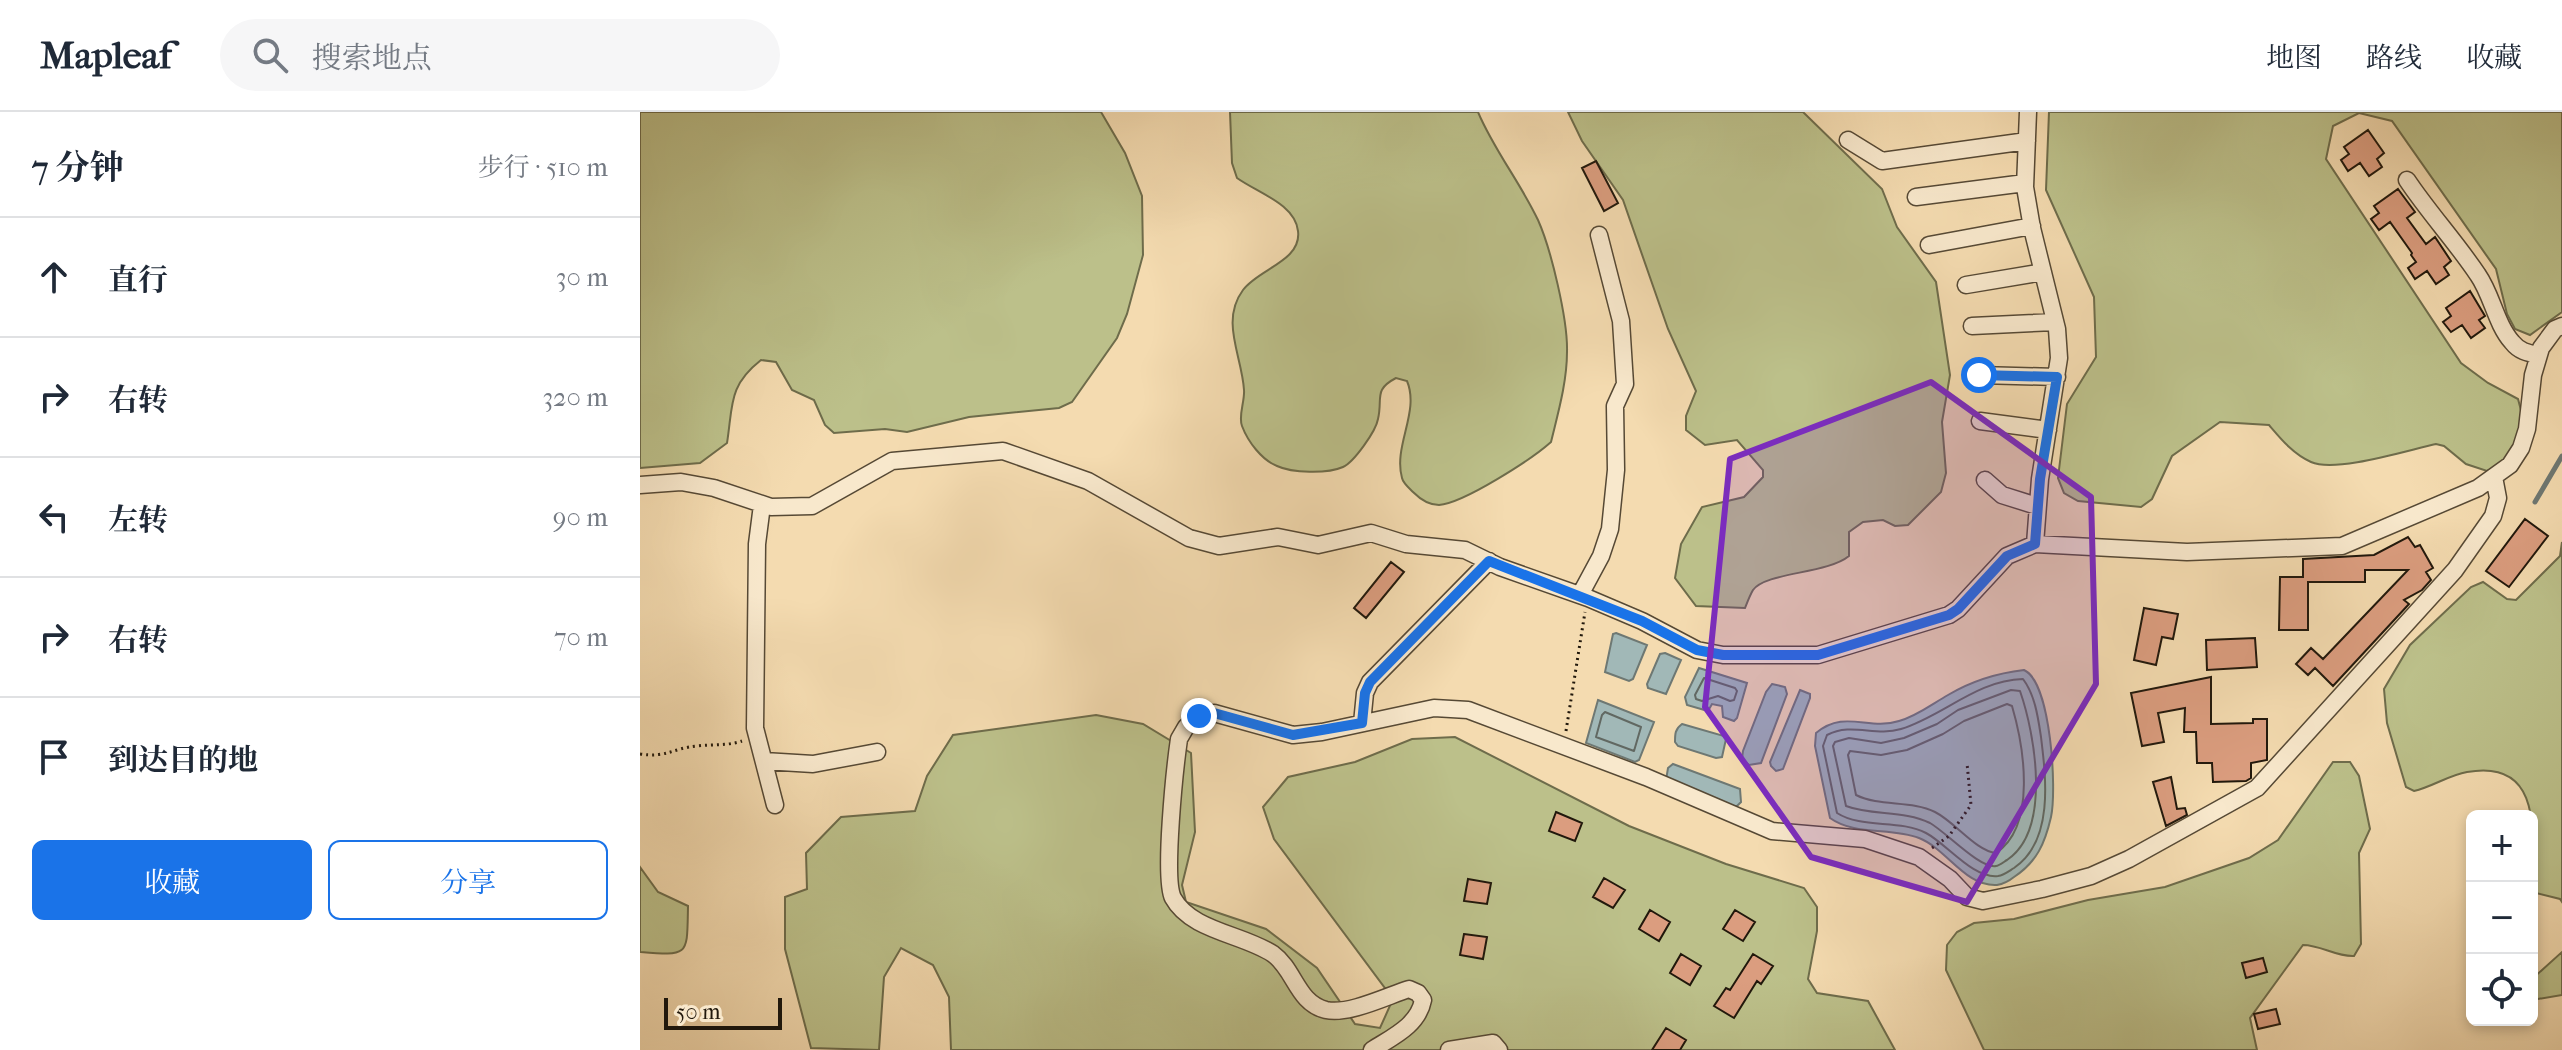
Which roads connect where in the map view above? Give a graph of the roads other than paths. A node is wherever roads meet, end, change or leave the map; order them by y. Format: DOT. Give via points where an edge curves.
graph roads {
  1 [pos="2028,112"];
  2 [pos="1848,140"];
  3 [pos="2027,141"];
  4 [pos="2407,180"];
  5 [pos="2025,183"];
  6 [pos="1916,197"];
  7 [pos="2032,226"];
  8 [pos="1599,235"];
  9 [pos="1929,245"];
  10 [pos="2043,272"];
  11 [pos="1966,285"];
  12 [pos="2055,322"];
  13 [pos="1972,326"];
  14 [pos="2562,326"];
  15 [pos="2539,355"];
  16 [pos="1979,375"];
  17 [pos="2057,377"];
  18 [pos="1980,421"];
  19 [pos="2048,430"];
  20 [pos="2494,477"];
  21 [pos="1985,480"];
  22 [pos="640,485"];
  23 [pos="762,505"];
  24 [pos="2037,506"];
  25 [pos="2035,544"];
  26 [pos="1489,561"];
  27 [pos="1584,596"];
  28 [pos="1362,723"];
  29 [pos="877,752"];
  30 [pos="764,761"];
  31 [pos="775,805"];
  32 [pos="1372,1050"];
  33 [pos="1449,1050"];
  34 [pos="1499,1050"];
  1 -- 3 [label="street"];
  2 -- 3 [label="street" via="1882,161"];
  3 -- 5 [label="street"];
  4 -- 15 [label="street" via="2477,273 2509,339 2518,349"];
  5 -- 6 [label="street"];
  5 -- 7 [label="street"];
  7 -- 9 [label="street"];
  7 -- 10 [label="street"];
  8 -- 27 [label="street" via="1621,321 1625,384 1615,406 1610,529"];
  10 -- 11 [label="street"];
  10 -- 12 [label="street"];
  12 -- 13 [label="street"];
  12 -- 17 [label="street"];
  14 -- 15 [label="street"];
  15 -- 20 [label="street" via="2521,448"];
  16 -- 17 [label="street"];
  17 -- 19 [label="street"];
  18 -- 19 [label="street"];
  19 -- 24 [label="street"];
  20 -- 25 [label="street" via="2342,546 2187,552"];
  20 -- 28 [label="street" via="2498,498 2493,516 2455,570 2257,788 2129,859 2042,889 1983,901 1967,897 1919,857 1865,839 1772,831 1468,710 1434,708"];
  21 -- 24 [label="street" via="2002,495"];
  22 -- 23 [label="street" via="681,482"];
  23 -- 26 [label="street" via="812,506 892,461 1003,451 1088,481 1189,538 1219,546 1278,537 1318,545 1371,533 1406,544 1465,550"];
  23 -- 30 [label="street" via="755,728"];
  24 -- 25 [label="street"];
  25 -- 27 [label="street" via="2007,556 1949,615 1818,655 1697,650"];
  26 -- 27 [label="street"];
  26 -- 28 [label="street" via="1370,682"];
  28 -- 32 [label="street" via="1293,735 1214,713 1199,716 1179,739 1170,866 1172,896 1184,913 1283,961 1313,1005 1335,1011 1409,989 1418,993 1421,1012"];
  29 -- 30 [label="street" via="813,764"];
  30 -- 31 [label="street"];
  33 -- 34 [label="street" via="1493,1043"];
}
